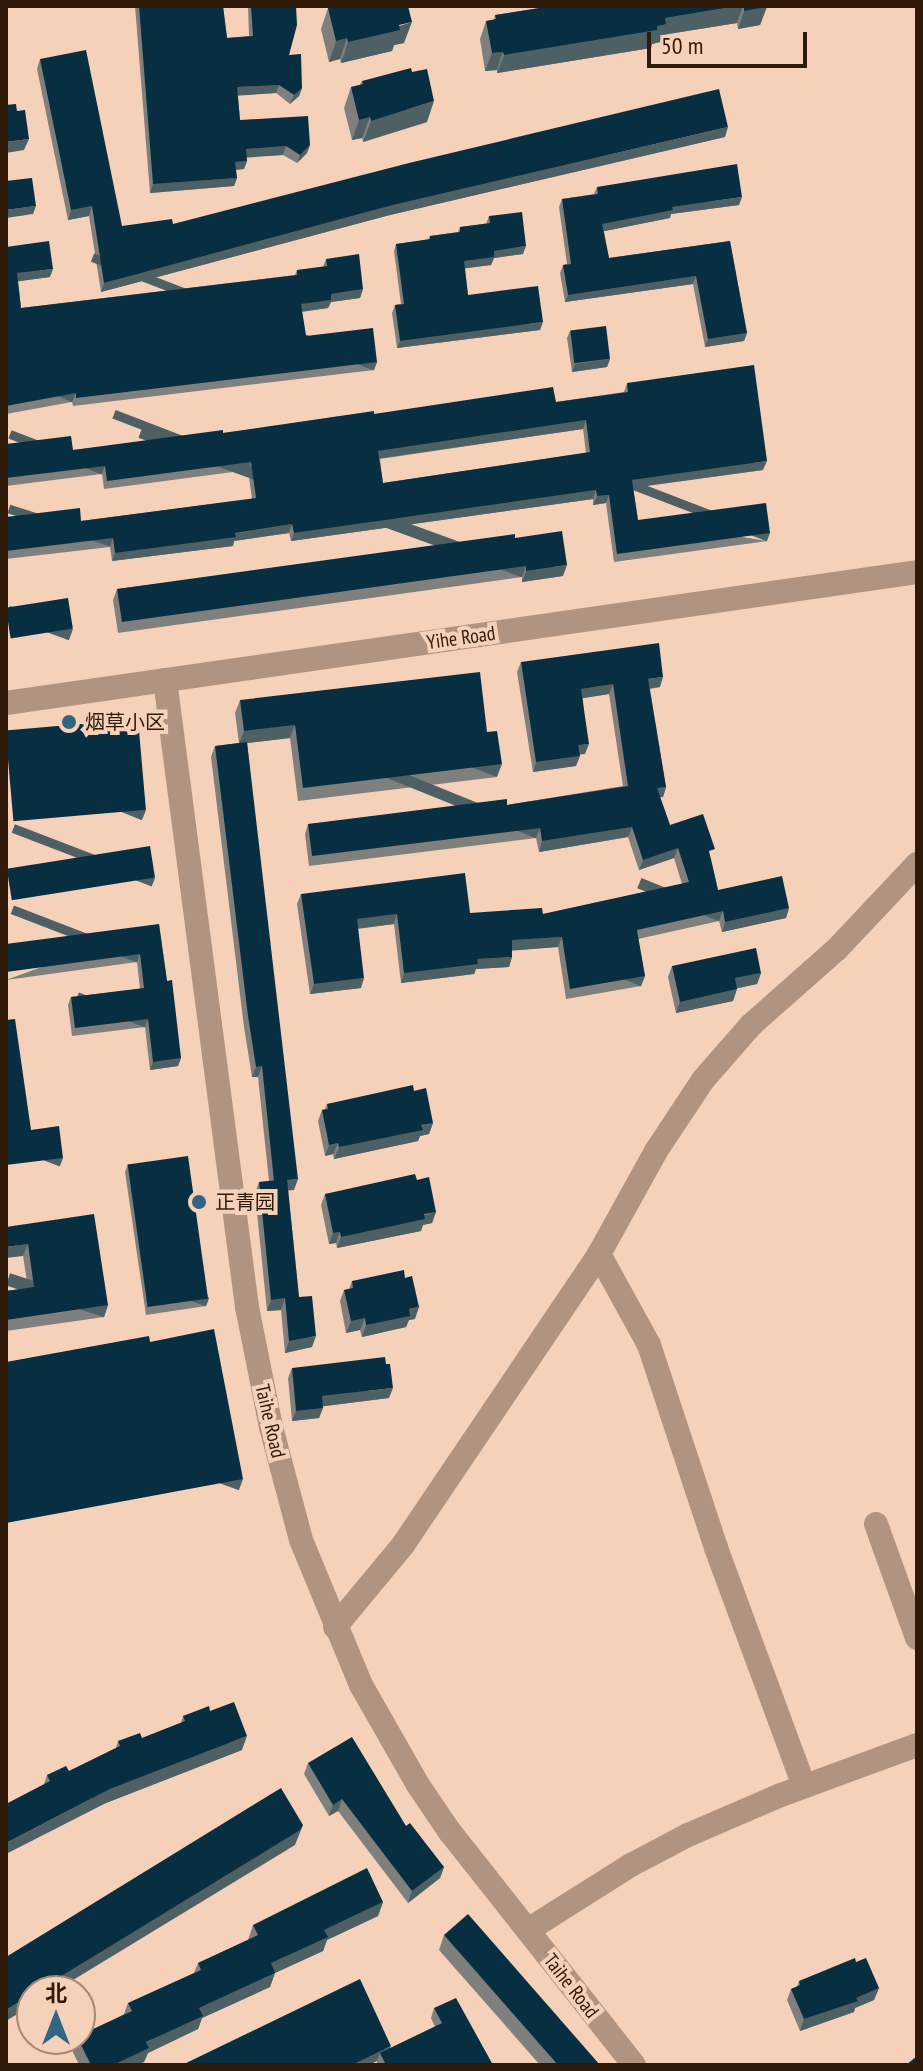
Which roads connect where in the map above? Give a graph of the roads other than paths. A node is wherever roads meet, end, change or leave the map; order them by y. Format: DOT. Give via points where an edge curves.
graph roads {
  1 [pos="917,572"];
  2 [pos="165,680"];
  3 [pos="6,703"];
  4 [pos="917,864"];
  5 [pos="599,1254"];
  6 [pos="876,1524"];
  7 [pos="335,1627"];
  8 [pos="917,1638"];
  9 [pos="917,1745"];
  10 [pos="804,1786"];
  11 [pos="528,1930"];
  12 [pos="634,2065"];
  1 -- 2 [label="street, Yihe Road"];
  2 -- 3 [label="street, Yihe Road"];
  2 -- 7 [label="street, Taihe Road" via="256,1354 288,1495"];
  4 -- 5 [label="street" via="837,949 751,1025 703,1080"];
  5 -- 7 [label="street" via="403,1545"];
  5 -- 10 [label="street" via="649,1345 716,1548"];
  6 -- 8 [label="street"];
  7 -- 11 [label="street, Taihe Road" via="418,1785"];
  9 -- 10 [label="street"];
  10 -- 11 [label="street" via="659,1849"];
  11 -- 12 [label="street, Taihe Road"];
}
